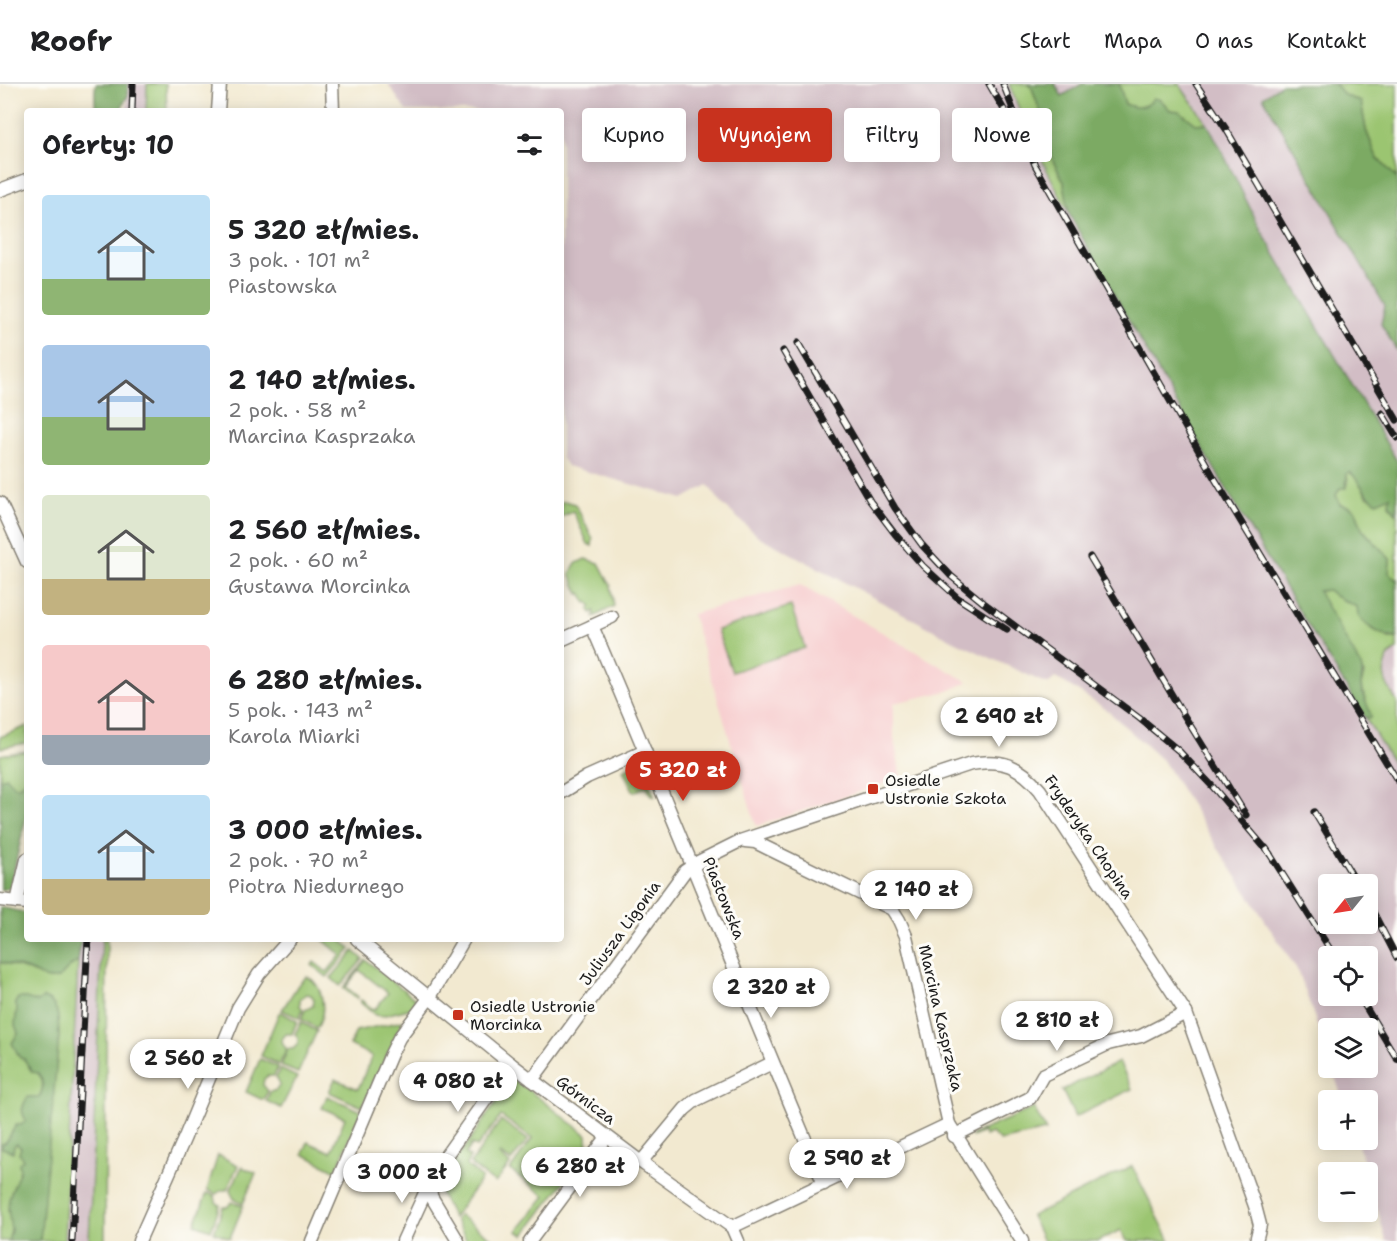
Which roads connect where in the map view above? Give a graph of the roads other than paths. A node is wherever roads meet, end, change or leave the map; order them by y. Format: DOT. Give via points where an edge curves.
graph roads {
  1 [pos="220,84"];
  2 [pos="332,84"];
  3 [pos="218,108"];
  4 [pos="333,108"];
  5 [pos="24,181"];
  6 [pos="0,190"];
  7 [pos="0,503"];
  8 [pos="24,555"];
  9 [pos="612,617"];
  10 [pos="592,626"];
  11 [pos="564,639"];
  12 [pos="645,751"];
  13 [pos="564,791"];
  14 [pos="740,841"];
  15 [pos="693,865"];
  16 [pos="24,885"];
  17 [pos="0,900"];
  18 [pos="22,902"];
  19 [pos="287,942"];
  20 [pos="361,942"];
  21 [pos="462,942"];
  22 [pos="430,997"];
  23 [pos="1186,1013"];
  24 [pos="772,1063"];
  25 [pos="511,1064"];
  26 [pos="532,1080"];
  27 [pos="952,1130"];
  28 [pos="607,1137"];
  29 [pos="641,1162"];
  30 [pos="430,1179"];
  31 [pos="824,1184"];
  32 [pos="732,1227"];
  33 [pos="139,1241"];
  34 [pos="312,1241"];
  35 [pos="403,1241"];
  36 [pos="458,1241"];
  37 [pos="530,1241"];
  38 [pos="738,1241"];
  39 [pos="1022,1241"];
  40 [pos="1256,1241"];
  1 -- 3 [label="street"];
  2 -- 4 [label="street"];
  5 -- 6 [label="street"];
  7 -- 8 [label="street"];
  9 -- 10 [label="street"];
  10 -- 11 [label="street"];
  10 -- 12 [label="street, Piastowska"];
  12 -- 13 [label="street"];
  12 -- 15 [label="street, Piastowska"];
  14 -- 15 [label="street, Fryderyka Chopina"];
  14 -- 23 [label="street, Fryderyka Chopina" via="971,764 1007,765 1024,774 1040,790"];
  14 -- 27 [label="street, Marcina Kasprzaka" via="755,842 892,909 906,936"];
  15 -- 24 [label="street, Piastowska"];
  15 -- 26 [label="street, Juliusza Ligonia"];
  16 -- 18 [label="street"];
  17 -- 18 [label="street"];
  19 -- 33 [label="street" via="259,974 238,1008"];
  20 -- 22 [label="street, Górnicza"];
  21 -- 22 [label="street"];
  22 -- 25 [label="street, Górnicza"];
  22 -- 34 [label="street" via="391,1054"];
  23 -- 27 [label="street" via="1141,1036 1108,1044 1043,1075 1030,1098"];
  23 -- 40 [label="street, Fryderyka Chopina" via="1255,1206 1260,1225"];
  24 -- 29 [label="street" via="696,1100"];
  24 -- 31 [label="street, Piastowska"];
  25 -- 26 [label="street, Górnicza"];
  25 -- 30 [label="street"];
  26 -- 28 [label="street, Górnicza"];
  27 -- 31 [label="street"];
  27 -- 39 [label="street"];
  28 -- 29 [label="street, Górnicza"];
  28 -- 37 [label="street"];
  29 -- 32 [label="street, Górnicza"];
  30 -- 35 [label="street"];
  30 -- 36 [label="street" via="431,1196"];
  31 -- 32 [label="street"];
  32 -- 38 [label="street"];
}
